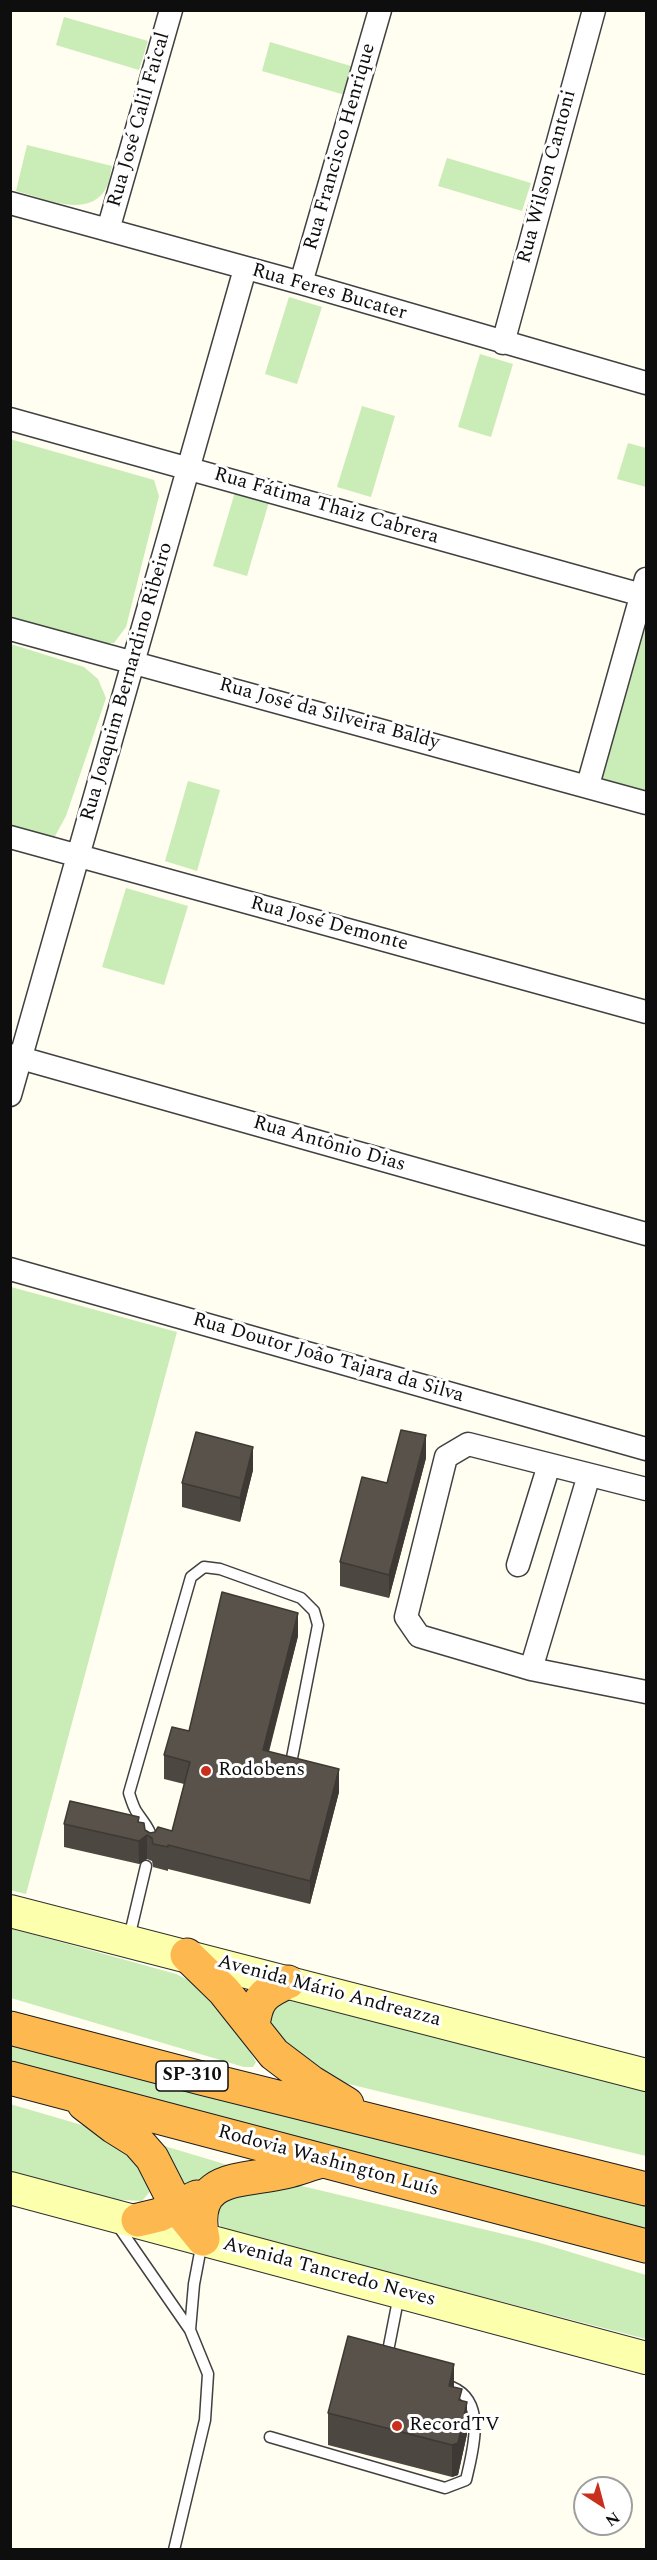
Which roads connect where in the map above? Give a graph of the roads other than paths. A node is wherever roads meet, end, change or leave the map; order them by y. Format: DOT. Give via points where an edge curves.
graph roads {
  1 [pos="171,10"];
  2 [pos="380,10"];
  3 [pos="594,10"];
  4 [pos="10,203"];
  5 [pos="108,231"];
  6 [pos="245,269"];
  7 [pos="301,283"];
  8 [pos="503,343"];
  9 [pos="646,384"];
  10 [pos="10,419"];
  11 [pos="188,469"];
  12 [pos="644,587"];
  13 [pos="10,629"];
  14 [pos="133,663"];
  15 [pos="588,785"];
  16 [pos="646,803"];
  17 [pos="10,837"];
  18 [pos="78,856"];
  19 [pos="646,1012"];
  20 [pos="16,1057"];
  21 [pos="10,1095"];
  22 [pos="646,1234"];
  23 [pos="10,1269"];
  24 [pos="646,1449"];
  25 [pos="549,1465"];
  26 [pos="589,1475"];
  27 [pos="646,1489"];
  28 [pos="518,1565"];
  29 [pos="531,1669"];
  30 [pos="646,1692"];
  31 [pos="291,1763"];
  32 [pos="151,1849"];
  33 [pos="147,1866"];
  34 [pos="10,1911"];
  35 [pos="129,1940"];
  36 [pos="187,1955"];
  37 [pos="288,1982"];
  38 [pos="253,2026"];
  39 [pos="10,2028"];
  40 [pos="646,2075"];
  41 [pos="10,2078"];
  42 [pos="72,2094"];
  43 [pos="374,2121"];
  44 [pos="322,2160"];
  45 [pos="10,2188"];
  46 [pos="215,2188"];
  47 [pos="646,2189"];
  48 [pos="177,2207"];
  49 [pos="123,2217"];
  50 [pos="203,2239"];
  51 [pos="646,2246"];
  52 [pos="399,2292"];
  53 [pos="190,2330"];
  54 [pos="646,2358"];
  55 [pos="403,2368"];
  56 [pos="440,2383"];
  57 [pos="270,2437"];
  58 [pos="174,2550"];
  1 -- 5 [label="street, Rua José Calil Faical"];
  2 -- 7 [label="street, Rua Francisco Henrique"];
  3 -- 8 [label="street, Rua Wilson Cantoni"];
  4 -- 5 [label="street, Rua Feres Bucater"];
  5 -- 6 [label="street, Rua Feres Bucater"];
  6 -- 7 [label="street, Rua Feres Bucater"];
  6 -- 11 [label="street, Rua Joaquim Bernardino Ribeiro"];
  7 -- 8 [label="street, Rua Feres Bucater"];
  8 -- 9 [label="street, Rua Feres Bucater"];
  10 -- 11 [label="street, Rua Fátima Thaiz Cabrera"];
  11 -- 12 [label="street, Rua Fátima Thaiz Cabrera"];
  11 -- 14 [label="street, Rua Joaquim Bernardino Ribeiro"];
  12 -- 15 [label="street"];
  13 -- 14 [label="street, Rua José da Silveira Baldy"];
  14 -- 15 [label="street, Rua José da Silveira Baldy"];
  14 -- 18 [label="street, Rua Joaquim Bernardino Ribeiro"];
  15 -- 16 [label="street, Rua José da Silveira Baldy"];
  17 -- 18 [label="street, Rua José Demonte"];
  18 -- 19 [label="street, Rua José Demonte"];
  18 -- 20 [label="street, Rua Joaquim Bernardino Ribeiro"];
  20 -- 21 [label="street, Rua Joaquim Bernardino Ribeiro"];
  20 -- 22 [label="street, Rua Antônio Dias"];
  23 -- 24 [label="street, Rua Doutor João Tajara da Silva"];
  25 -- 26 [label="street"];
  25 -- 28 [label="street"];
  25 -- 29 [label="street" via="468,1444 446,1457 406,1617 418,1636"];
  26 -- 27 [label="street"];
  26 -- 29 [label="street"];
  29 -- 30 [label="street"];
  31 -- 32 [label="lane" via="318,1625 314,1611 301,1598 220,1569 204,1568 191,1577 129,1793 134,1809 148,1828"];
  33 -- 35 [label="lane"];
  34 -- 35 [label="main road, Avenida Mário Andreazza"];
  35 -- 36 [label="main road, Avenida Mário Andreazza"];
  36 -- 37 [label="main road, Avenida Mário Andreazza"];
  36 -- 38 [label="highway"];
  37 -- 38 [label="highway" via="266,1992 255,2008"];
  37 -- 40 [label="main road, Avenida Mário Andreazza"];
  38 -- 43 [label="highway" via="274,2054"];
  39 -- 43 [label="highway, SP-310"];
  41 -- 42 [label="highway, Rodovia Washington Luís / SP-310"];
  42 -- 44 [label="highway, Rodovia Washington Luís / SP-310"];
  42 -- 48 [label="highway" via="138,2142 161,2172"];
  43 -- 47 [label="highway, SP-310"];
  44 -- 46 [label="highway" via="285,2172 229,2180"];
  44 -- 51 [label="highway, Rodovia Washington Luís / SP-310"];
  45 -- 49 [label="main road, Avenida Tancredo Neves"];
  46 -- 48 [label="highway"];
  46 -- 50 [label="highway" via="202,2206 199,2221"];
  48 -- 49 [label="highway" via="159,2215"];
  48 -- 50 [label="highway"];
  49 -- 50 [label="main road, Avenida Tancredo Neves"];
  49 -- 53 [label="lane"];
  50 -- 52 [label="main road, Avenida Tancredo Neves"];
  50 -- 53 [label="lane"];
  52 -- 54 [label="main road, Avenida Tancredo Neves"];
  52 -- 55 [label="lane" via="388,2351"];
  53 -- 58 [label="lane" via="208,2374 205,2420"];
  56 -- 57 [label="lane" via="459,2390 466,2399 476,2431 466,2480 456,2485 445,2488"];
}
